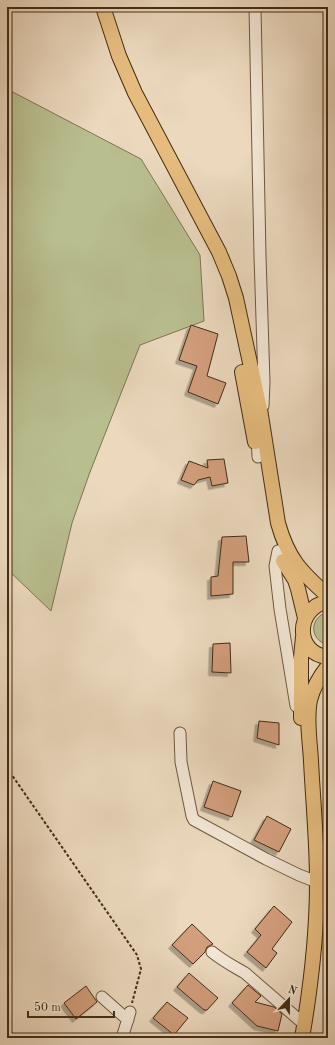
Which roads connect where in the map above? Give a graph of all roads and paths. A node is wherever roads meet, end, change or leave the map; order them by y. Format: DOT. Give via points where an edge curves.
graph roads {
  1 [pos="103,7"];
  2 [pos="255,7"];
  3 [pos="214,243"];
  4 [pos="263,367"];
  5 [pos="253,379"];
  6 [pos="264,435"];
  7 [pos="258,457"];
  8 [pos="278,551"];
  9 [pos="328,596"];
  10 [pos="328,602"];
  11 [pos="305,618"];
  12 [pos="303,637"];
  13 [pos="328,657"];
  14 [pos="328,666"];
  15 [pos="301,671"];
  16 [pos="294,692"];
  17 [pos="302,726"];
  18 [pos="180,733"];
  19 [pos="7,768"];
  20 [pos="311,780"];
  21 [pos="317,882"];
  22 [pos="212,952"];
  23 [pos="102,997"];
  24 [pos="129,1016"];
  25 [pos="304,1024"];
  26 [pos="122,1038"];
  27 [pos="302,1038"];
  1 -- 3 [label="main road" via="119,56 135,93"];
  2 -- 4 [label="street"];
  3 -- 5 [label="main road" via="225,264 236,298"];
  3 -- 7 [label="main road" via="230,310"];
  4 -- 5 [label="street" via="260,374"];
  4 -- 6 [label="street"];
  5 -- 6 [label="main road"];
  5 -- 7 [label="street" via="251,388"];
  6 -- 9 [label="main road" via="282,538 300,570"];
  7 -- 8 [label="main road" via="269,524"];
  8 -- 11 [label="main road" via="295,580"];
  8 -- 16 [label="street" via="274,566"];
  10 -- 11 [label="main road" via="314,606"];
  11 -- 12 [label="main road" via="302,627"];
  12 -- 13 [label="main road" via="314,652"];
  12 -- 15 [label="main road"];
  14 -- 20 [label="main road" via="316,684 310,701"];
  15 -- 16 [label="street"];
  15 -- 17 [label="main road"];
  16 -- 17 [label="street"];
  17 -- 20 [label="main road"];
  18 -- 21 [label="street" via="181,762 194,820 272,862"];
  19 -- 24 [label="path" via="137,955 141,969"];
  20 -- 21 [label="main road"];
  21 -- 25 [label="main road" via="313,968"];
  22 -- 25 [label="street" via="244,973"];
  23 -- 24 [label="street"];
  24 -- 26 [label="street"];
  25 -- 27 [label="main road"];
}
